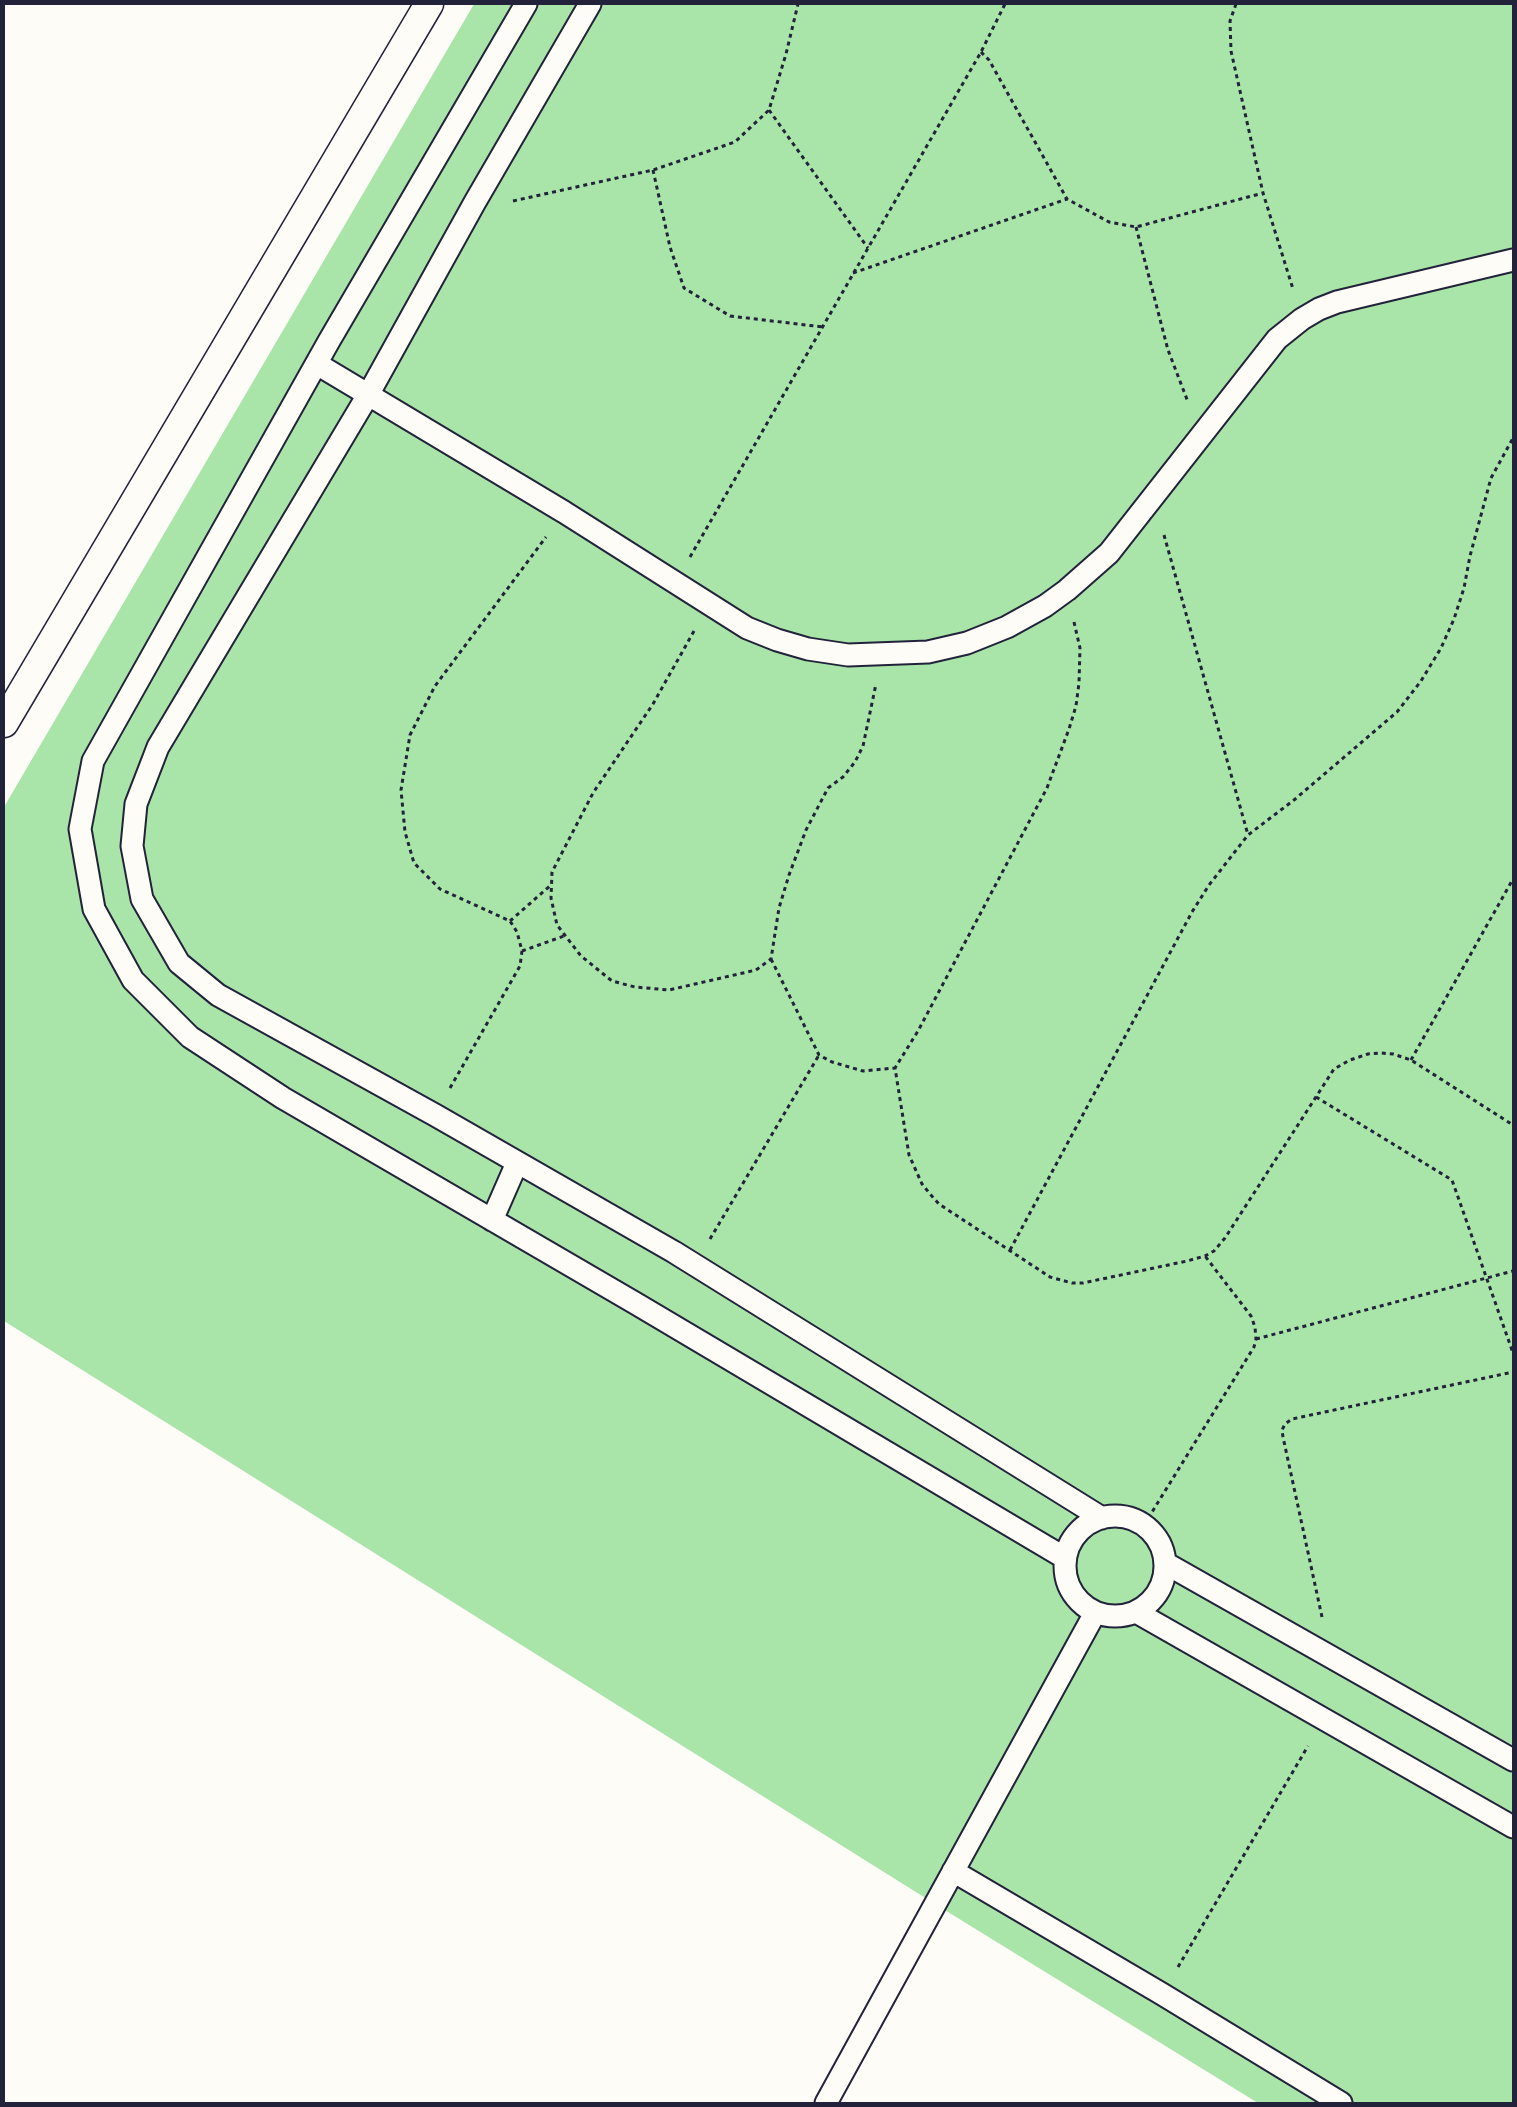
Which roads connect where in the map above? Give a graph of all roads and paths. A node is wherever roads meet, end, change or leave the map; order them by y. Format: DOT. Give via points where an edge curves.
graph roads {
  1 [pos="429,4"];
  2 [pos="526,4"];
  3 [pos="590,4"];
  4 [pos="798,4"];
  5 [pos="1005,4"];
  6 [pos="1236,4"];
  7 [pos="981,52"];
  8 [pos="769,110"];
  9 [pos="653,170"];
  10 [pos="1263,193"];
  11 [pos="1067,199"];
  12 [pos="475,202"];
  13 [pos="1136,227"];
  14 [pos="868,248"];
  15 [pos="1513,260"];
  16 [pos="854,273"];
  17 [pos="1302,319"];
  18 [pos="823,326"];
  19 [pos="317,364"];
  20 [pos="368,395"];
  21 [pos="1201,435"];
  22 [pos="1513,438"];
  23 [pos="1153,496"];
  24 [pos="564,512"];
  25 [pos="675,582"];
  26 [pos="1067,590"];
  27 [pos="708,604"];
  28 [pos="882,656"];
  29 [pos="4,723"];
  30 [pos="1248,835"];
  31 [pos="1513,879"];
  32 [pos="551,885"];
  33 [pos="510,921"];
  34 [pos="564,936"];
  35 [pos="522,951"];
  36 [pos="771,959"];
  37 [pos="819,1055"];
  38 [pos="1411,1060"];
  39 [pos="895,1068"];
  40 [pos="1316,1097"];
  41 [pos="435,1115"];
  42 [pos="1513,1125"];
  43 [pos="517,1163"];
  44 [pos="492,1220"];
  45 [pos="1010,1250"];
  46 [pos="1205,1256"];
  47 [pos="695,1265"];
  48 [pos="1513,1271"];
  49 [pos="1487,1278"];
  50 [pos="1256,1339"];
  51 [pos="1513,1353"];
  52 [pos="1513,1372"];
  53 [pos="1102,1518"];
  54 [pos="1144,1526"];
  55 [pos="1065,1558"];
  56 [pos="1165,1563"];
  57 [pos="1136,1612"];
  58 [pos="1096,1613"];
  59 [pos="1330,1656"];
  60 [pos="1324,1719"];
  61 [pos="1513,1760"];
  62 [pos="1513,1827"];
  63 [pos="953,1871"];
  64 [pos="1162,1994"];
  65 [pos="826,2103"];
  66 [pos="1341,2103"];
  1 -- 29 [label="street"];
  2 -- 19 [label="lane"];
  3 -- 12 [label="lane"];
  4 -- 8 [label="path"];
  5 -- 7 [label="path"];
  6 -- 10 [label="path" via="1230,21 1231,51"];
  7 -- 11 [label="path" via="989,60"];
  7 -- 14 [label="path"];
  8 -- 9 [label="path" via="735,142"];
  8 -- 14 [label="path"];
  9 -- 12 [label="path" via="505,202"];
  9 -- 18 [label="path" via="670,247 684,288 730,316"];
  10 -- 13 [label="path"];
  10 -- 17 [label="path"];
  11 -- 13 [label="path" via="1109,222"];
  11 -- 16 [label="path"];
  12 -- 20 [label="lane"];
  13 -- 21 [label="path" via="1168,350"];
  14 -- 16 [label="path"];
  15 -- 17 [label="lane" via="1337,302"];
  16 -- 18 [label="path"];
  17 -- 21 [label="lane" via="1277,339"];
  18 -- 25 [label="path"];
  19 -- 20 [label="lane"];
  19 -- 44 [label="lane" via="92,761 80,829 94,909 133,980 190,1037 283,1098"];
  20 -- 24 [label="lane"];
  20 -- 41 [label="lane" via="158,747 136,804 132,846 142,899 179,963 218,995"];
  21 -- 23 [label="lane"];
  22 -- 30 [label="path" via="1492,478 1454,618 1421,681 1397,712"];
  23 -- 26 [label="lane" via="1109,553"];
  23 -- 30 [label="path"];
  24 -- 25 [label="lane"];
  24 -- 33 [label="path" via="435,686 410,735 401,790 405,832 414,863 440,889"];
  25 -- 27 [label="lane"];
  26 -- 28 [label="lane" via="1007,627 967,643 928,652"];
  26 -- 39 [label="path" via="1080,648 1076,706 1069,728 1047,788 918,1031"];
  27 -- 28 [label="lane" via="747,628 777,640 808,649"];
  27 -- 32 [label="path" via="653,704 593,793 552,872"];
  28 -- 36 [label="path" via="863,746 843,777 828,788 806,830 779,908"];
  30 -- 45 [label="path" via="1192,912"];
  31 -- 38 [label="path"];
  32 -- 33 [label="path"];
  32 -- 34 [label="path" via="553,912"];
  33 -- 35 [label="path"];
  34 -- 35 [label="path"];
  34 -- 36 [label="path" via="596,970 612,981 635,987 669,990 756,970"];
  35 -- 41 [label="path" via="520,966"];
  36 -- 37 [label="path"];
  37 -- 39 [label="path" via="862,1071"];
  37 -- 47 [label="path"];
  38 -- 40 [label="path" via="1381,1053 1350,1060 1334,1069"];
  38 -- 42 [label="path"];
  39 -- 45 [label="path" via="909,1154 922,1184 939,1204"];
  40 -- 46 [label="path" via="1225,1238"];
  40 -- 49 [label="path" via="1452,1180"];
  41 -- 43 [label="lane"];
  43 -- 44 [label="lane"];
  43 -- 47 [label="lane"];
  44 -- 55 [label="lane"];
  45 -- 46 [label="path" via="1050,1276 1072,1283 1095,1282"];
  46 -- 50 [label="path" via="1252,1316"];
  47 -- 53 [label="lane"];
  48 -- 49 [label="path"];
  49 -- 50 [label="path"];
  49 -- 51 [label="path"];
  50 -- 54 [label="path"];
  52 -- 59 [label="path" via="1292,1419 1285,1424 1283,1437"];
  53 -- 54 [label="lane" via="1116,1516"];
  53 -- 55 [label="lane" via="1082,1528 1074,1537"];
  54 -- 56 [label="lane" via="1155,1536"];
  55 -- 58 [label="lane" via="1065,1576 1071,1591"];
  56 -- 57 [label="lane" via="1164,1578 1158,1592 1149,1604"];
  56 -- 59 [label="lane"];
  57 -- 58 [label="lane" via="1116,1617"];
  57 -- 60 [label="lane"];
  58 -- 63 [label="lane"];
  59 -- 61 [label="lane"];
  60 -- 62 [label="lane"];
  60 -- 64 [label="path"];
  63 -- 64 [label="lane"];
  63 -- 65 [label="lane"];
  64 -- 66 [label="lane"];
}
